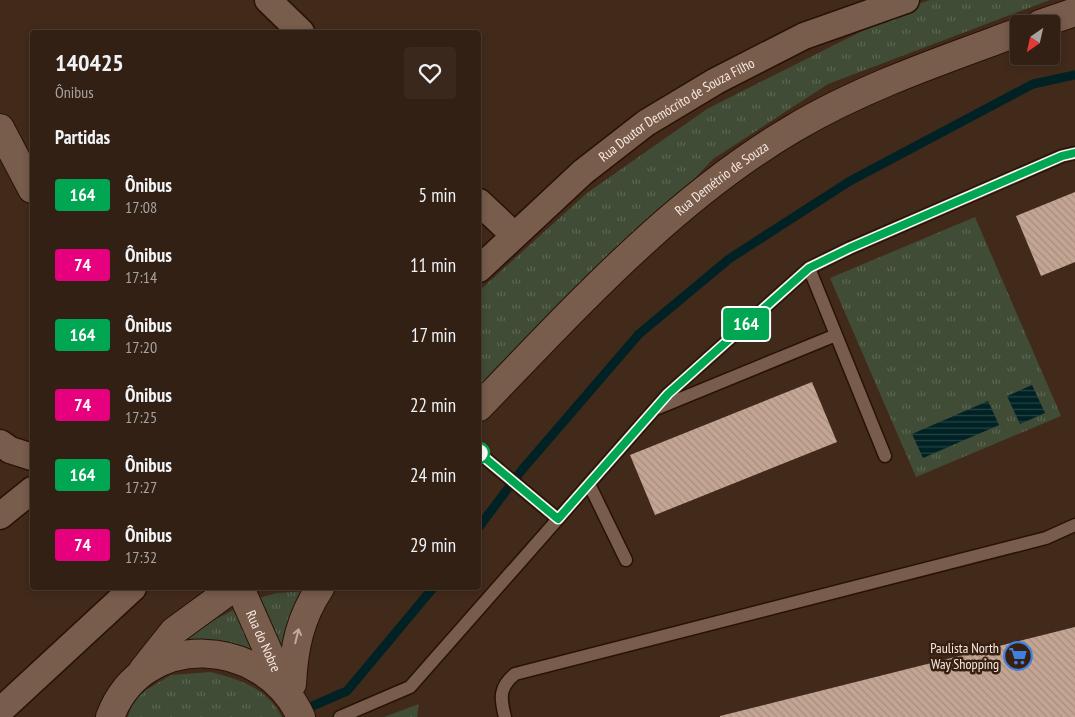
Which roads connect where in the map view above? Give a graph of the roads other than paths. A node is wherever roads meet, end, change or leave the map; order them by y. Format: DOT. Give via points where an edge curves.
graph roads {
  1 [pos="268,0"];
  2 [pos="906,0"];
  3 [pos="844,10"];
  4 [pos="1075,12"];
  5 [pos="1060,17"];
  6 [pos="300,30"];
  7 [pos="1010,35"];
  8 [pos="0,128"];
  9 [pos="1075,153"];
  10 [pos="30,185"];
  11 [pos="481,204"];
  12 [pos="514,235"];
  13 [pos="481,267"];
  14 [pos="809,268"];
  15 [pos="836,335"];
  16 [pos="481,405"];
  17 [pos="654,410"];
  18 [pos="0,443"];
  19 [pos="481,455"];
  20 [pos="30,456"];
  21 [pos="885,456"];
  22 [pos="589,484"];
  23 [pos="30,492"];
  24 [pos="0,516"];
  25 [pos="558,519"];
  26 [pos="1075,525"];
  27 [pos="626,560"];
  28 [pos="131,590"];
  29 [pos="199,590"];
  30 [pos="231,590"];
  31 [pos="241,590"];
  32 [pos="319,590"];
  33 [pos="174,631"];
  34 [pos="137,677"];
  35 [pos="292,698"];
  36 [pos="0,711"];
  37 [pos="108,713"];
  38 [pos="340,717"];
  39 [pos="505,717"];
  1 -- 6 [label="street"];
  2 -- 3 [label="street, Rua Doutor Demócrito de Souza Filho"];
  3 -- 12 [label="street, Rua Doutor Demócrito de Souza Filho" via="804,36 716,81 646,123 583,172"];
  4 -- 5 [label="main road"];
  7 -- 16 [label="main road, Rua Demétrio de Souza" via="847,100 751,154 658,228 588,294"];
  8 -- 10 [label="main road"];
  9 -- 14 [label="lane"];
  11 -- 12 [label="street"];
  12 -- 13 [label="street, Rua Doutor Demócrito de Souza Filho"];
  14 -- 15 [label="lane"];
  14 -- 17 [label="lane"];
  15 -- 17 [label="lane"];
  15 -- 21 [label="lane"];
  17 -- 22 [label="lane"];
  18 -- 20 [label="street"];
  19 -- 25 [label="lane"];
  22 -- 25 [label="lane"];
  22 -- 27 [label="lane"];
  23 -- 24 [label="street"];
  25 -- 38 [label="lane" via="410,687"];
  26 -- 39 [label="lane" via="1046,538 515,674 502,688 500,699"];
  28 -- 36 [label="street"];
  29 -- 33 [label="main road"];
  30 -- 33 [label="main road"];
  31 -- 35 [label="main road, Rua do Nobre"];
  35 -- 32 [label="main road, one-way" via="298,630"];
  33 -- 34 [label="main road"];
  34 -- 35 [label="main road" via="157,664 180,656 203,653 227,656 250,663 270,676"];
  34 -- 37 [label="main road"];
}
